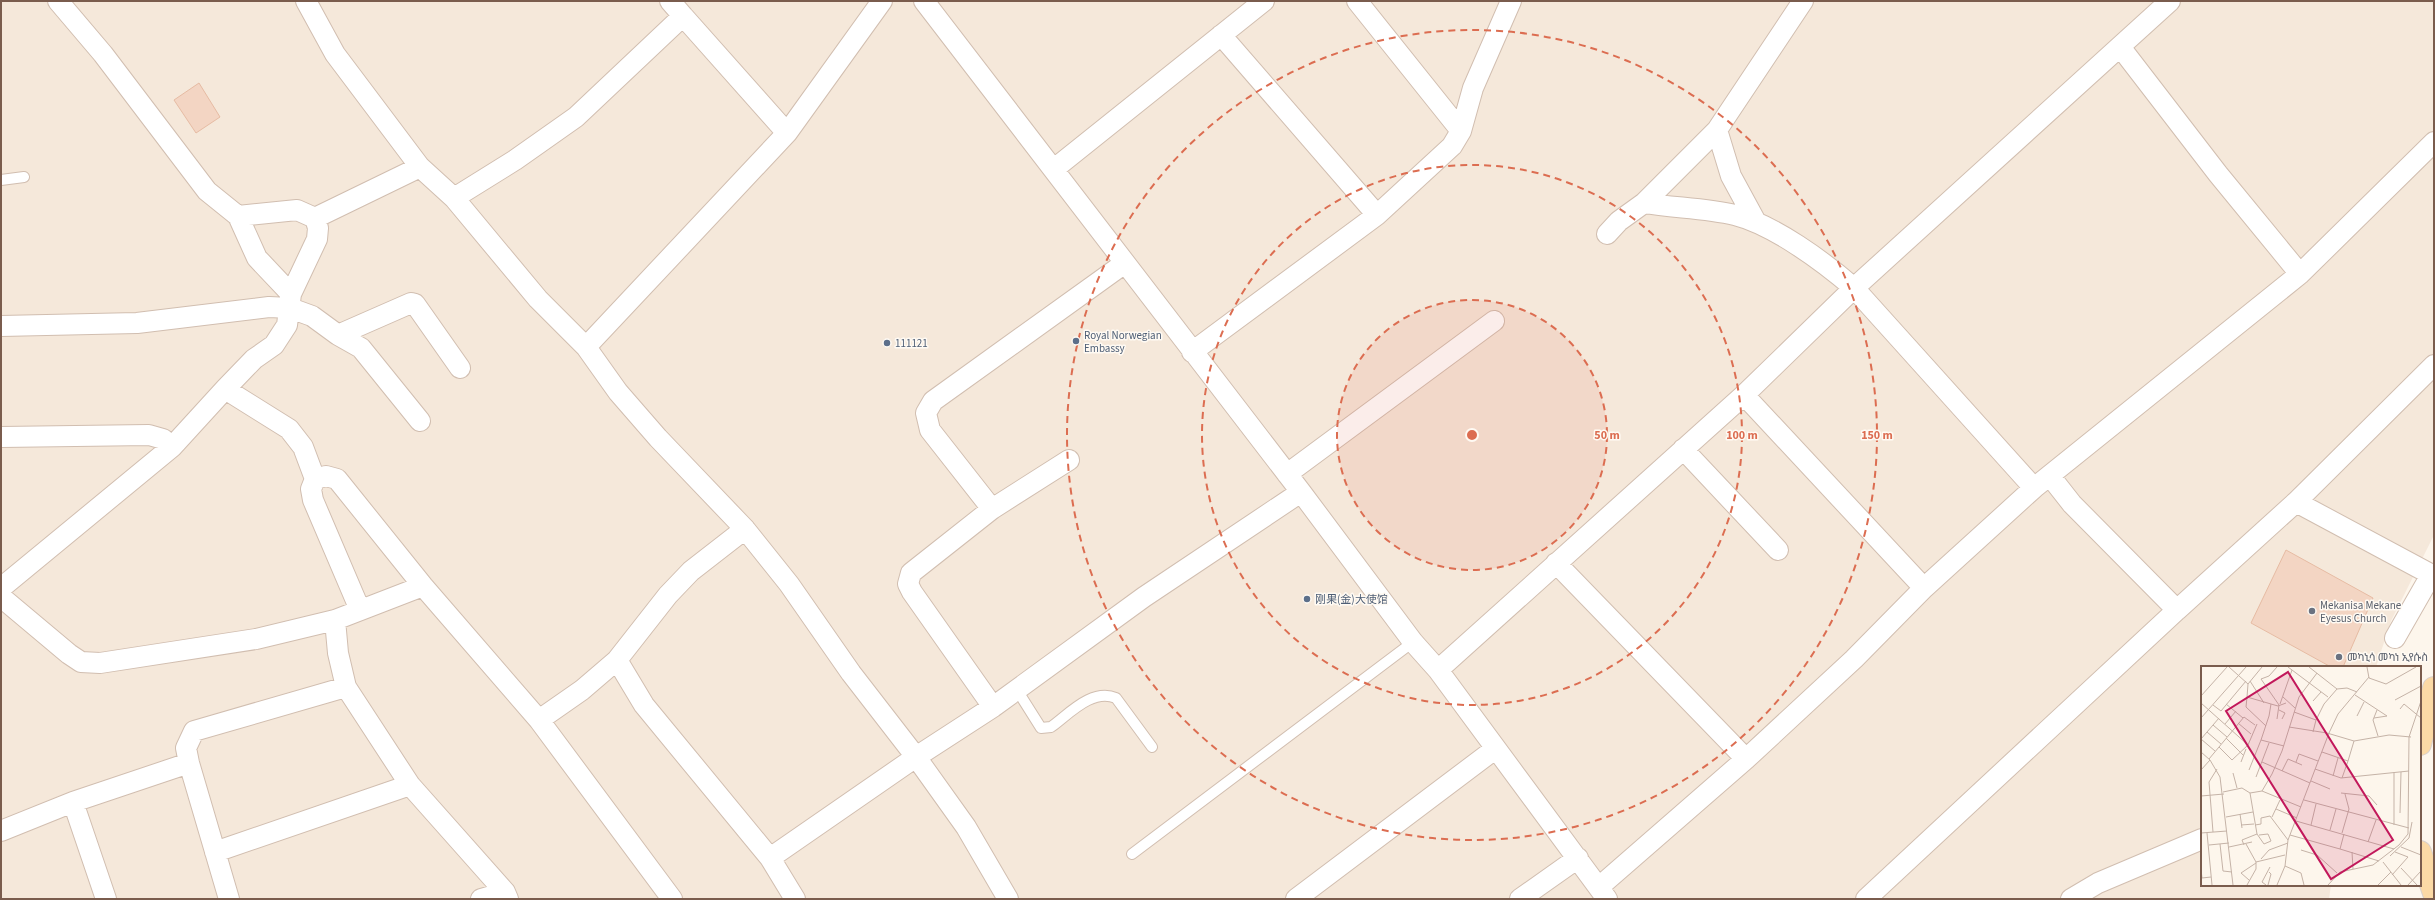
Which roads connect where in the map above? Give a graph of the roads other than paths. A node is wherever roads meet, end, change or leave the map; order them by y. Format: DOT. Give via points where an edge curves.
graph roads {
  1 [pos="58,1"];
  2 [pos="306,1"];
  3 [pos="670,1"];
  4 [pos="882,1"];
  5 [pos="924,1"];
  6 [pos="1264,1"];
  7 [pos="1357,1"];
  8 [pos="1512,1"];
  9 [pos="1803,1"];
  10 [pos="2170,1"];
  11 [pos="682,16"];
  12 [pos="1221,35"];
  13 [pos="2121,48"];
  14 [pos="1461,130"];
  15 [pos="1718,130"];
  16 [pos="787,133"];
  17 [pos="2434,142"];
  18 [pos="420,167"];
  19 [pos="1054,169"];
  20 [pos="24,177"];
  21 [pos="1,180"];
  22 [pos="454,198"];
  23 [pos="1644,203"];
  24 [pos="1377,215"];
  25 [pos="238,216"];
  26 [pos="315,218"];
  27 [pos="1756,222"];
  28 [pos="1607,234"];
  29 [pos="1125,263"];
  30 [pos="2300,274"];
  31 [pos="1854,288"];
  32 [pos="291,301"];
  33 [pos="1494,321"];
  34 [pos="1,326"];
  35 [pos="338,335"];
  36 [pos="586,347"];
  37 [pos="1192,352"];
  38 [pos="2434,365"];
  39 [pos="460,368"];
  40 [pos="225,389"];
  41 [pos="1744,395"];
  42 [pos="420,421"];
  43 [pos="1,437"];
  44 [pos="172,447"];
  45 [pos="1683,449"];
  46 [pos="1069,460"];
  47 [pos="1287,474"];
  48 [pos="2050,476"];
  49 [pos="315,479"];
  50 [pos="2034,488"];
  51 [pos="1301,492"];
  52 [pos="2296,502"];
  53 [pos="992,509"];
  54 [pos="745,528"];
  55 [pos="1778,550"];
  56 [pos="1556,563"];
  57 [pos="2432,575"];
  58 [pos="423,586"];
  59 [pos="1,588"];
  60 [pos="1924,588"];
  61 [pos="1,597"];
  62 [pos="360,610"];
  63 [pos="2177,610"];
  64 [pos="335,620"];
  65 [pos="2395,638"];
  66 [pos="1413,642"];
  67 [pos="617,660"];
  68 [pos="1438,670"];
  69 [pos="346,688"];
  70 [pos="2434,688"];
  71 [pos="1017,690"];
  72 [pos="993,707"];
  73 [pos="539,720"];
  74 [pos="2421,740"];
  75 [pos="1152,747"];
  76 [pos="1495,749"];
  77 [pos="916,757"];
  78 [pos="1746,759"];
  79 [pos="189,762"];
  80 [pos="410,785"];
  81 [pos="73,802"];
  82 [pos="1,831"];
  83 [pos="2201,839"];
  84 [pos="215,852"];
  85 [pos="1132,854"];
  86 [pos="2421,855"];
  87 [pos="770,858"];
  88 [pos="1578,858"];
  89 [pos="1603,893"];
  90 [pos="2434,893"];
  91 [pos="507,895"];
  92 [pos="106,899"];
  93 [pos="228,899"];
  94 [pos="481,899"];
  95 [pos="672,899"];
  96 [pos="795,899"];
  97 [pos="1008,899"];
  98 [pos="1296,899"];
  99 [pos="1520,899"];
  100 [pos="1866,899"];
  101 [pos="2071,899"];
  1 -- 25 [label="street" via="103,54 207,191"];
  2 -- 18 [label="street" via="335,54"];
  3 -- 11 [label="street"];
  4 -- 16 [label="street"];
  5 -- 19 [label="street"];
  6 -- 12 [label="street"];
  7 -- 14 [label="street"];
  8 -- 14 [label="street" via="1473,88"];
  9 -- 15 [label="street"];
  10 -- 13 [label="street"];
  11 -- 16 [label="street"];
  11 -- 22 [label="street" via="576,117 515,160"];
  12 -- 19 [label="street"];
  12 -- 24 [label="street"];
  13 -- 30 [label="street" via="2218,174"];
  13 -- 31 [label="street"];
  14 -- 24 [label="street" via="1452,146"];
  15 -- 23 [label="street"];
  15 -- 27 [label="street" via="1731,176"];
  16 -- 36 [label="street"];
  17 -- 30 [label="street"];
  18 -- 22 [label="street"];
  18 -- 26 [label="street"];
  19 -- 29 [label="street"];
  20 -- 21 [label="lane"];
  22 -- 36 [label="street" via="538,299"];
  23 -- 27 [label="street" via="1720,212"];
  23 -- 28 [label="street" via="1619,221"];
  24 -- 37 [label="street"];
  25 -- 26 [label="street" via="297,210"];
  25 -- 32 [label="street" via="257,258"];
  26 -- 32 [label="street" via="318,228 317,239"];
  27 -- 31 [label="street" via="1824,262"];
  29 -- 37 [label="street"];
  29 -- 53 [label="street" via="933,401 926,413 930,430"];
  30 -- 48 [label="street"];
  31 -- 41 [label="street"];
  31 -- 50 [label="street"];
  32 -- 34 [label="street" via="268,307 137,323"];
  32 -- 35 [label="street"];
  32 -- 40 [label="street" via="287,325 274,345 254,359"];
  33 -- 47 [label="street"];
  35 -- 39 [label="street" via="411,303 415,304"];
  35 -- 42 [label="street" via="361,348"];
  36 -- 54 [label="street" via="633,409"];
  37 -- 47 [label="street"];
  38 -- 52 [label="street"];
  40 -- 44 [label="street"];
  40 -- 49 [label="street" via="289,429 303,447"];
  41 -- 45 [label="street"];
  41 -- 60 [label="street"];
  43 -- 44 [label="street" via="149,435 162,439"];
  44 -- 59 [label="street"];
  45 -- 55 [label="street"];
  45 -- 56 [label="street"];
  46 -- 53 [label="street"];
  47 -- 51 [label="street"];
  48 -- 50 [label="street"];
  48 -- 63 [label="street" via="2072,504"];
  49 -- 58 [label="street" via="326,476 337,479"];
  49 -- 62 [label="street" via="311,489 313,500"];
  50 -- 60 [label="street"];
  51 -- 66 [label="street"];
  51 -- 71 [label="street" via="1144,597"];
  52 -- 57 [label="street"];
  52 -- 63 [label="street"];
  53 -- 72 [label="street" via="911,573 908,584"];
  54 -- 67 [label="street" via="691,571 668,595"];
  54 -- 77 [label="street"];
  56 -- 68 [label="street"];
  56 -- 78 [label="street"];
  57 -- 65 [label="street"];
  58 -- 62 [label="street"];
  58 -- 73 [label="street"];
  60 -- 78 [label="street" via="1854,659"];
  61 -- 64 [label="street" via="81,662 100,663 256,639"];
  62 -- 64 [label="street"];
  63 -- 100 [label="street"];
  64 -- 69 [label="street" via="338,653"];
  66 -- 68 [label="street"];
  66 -- 85 [label="lane"];
  67 -- 73 [label="street" via="582,690"];
  67 -- 87 [label="street" via="644,705"];
  68 -- 76 [label="street"];
  69 -- 79 [label="street" via="194,731 186,748"];
  69 -- 80 [label="street"];
  70 -- 74 [label="main road"];
  71 -- 72 [label="street"];
  71 -- 75 [label="lane" via="1045,729 1092,698 1107,695 1116,698"];
  72 -- 77 [label="street"];
  73 -- 95 [label="street"];
  76 -- 88 [label="street"];
  76 -- 98 [label="street"];
  77 -- 87 [label="street"];
  77 -- 97 [label="street" via="966,827"];
  78 -- 89 [label="street"];
  79 -- 81 [label="street"];
  79 -- 84 [label="street"];
  80 -- 84 [label="street"];
  80 -- 91 [label="street"];
  81 -- 82 [label="street"];
  81 -- 92 [label="street"];
  83 -- 101 [label="street" via="2098,883"];
  84 -- 93 [label="street"];
  86 -- 90 [label="main road"];
  87 -- 96 [label="street"];
  88 -- 89 [label="street"];
  88 -- 99 [label="street"];
  91 -- 94 [label="street"];
}
